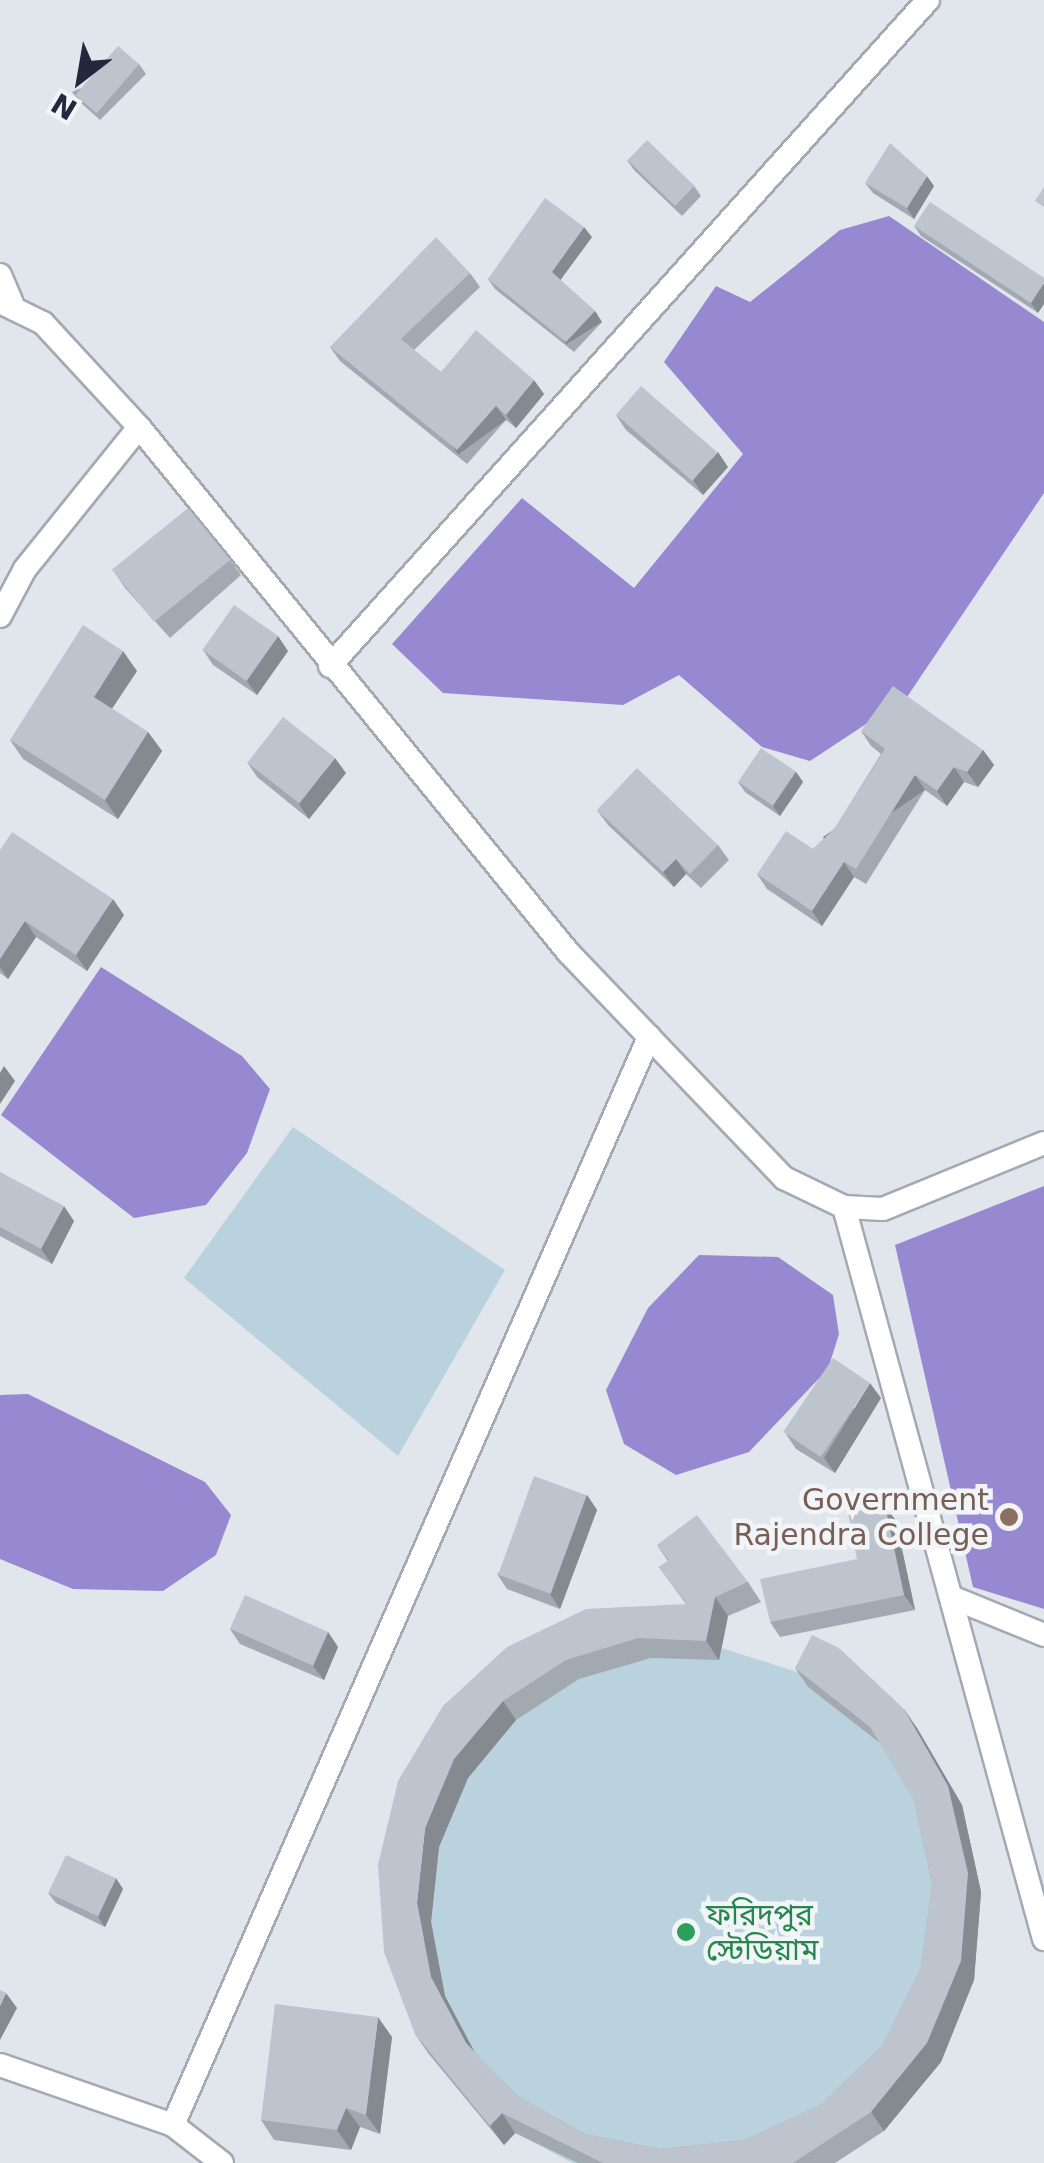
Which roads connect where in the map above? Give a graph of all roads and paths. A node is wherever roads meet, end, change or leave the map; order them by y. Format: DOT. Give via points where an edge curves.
graph roads {
  1 [pos="928,0"];
  2 [pos="0,275"];
  3 [pos="6,303"];
  4 [pos="139,427"];
  5 [pos="0,616"];
  6 [pos="330,666"];
  7 [pos="649,1037"];
  8 [pos="1044,1143"];
  9 [pos="844,1206"];
  10 [pos="956,1599"];
  11 [pos="1044,1634"];
  12 [pos="1044,1940"];
  13 [pos="0,2064"];
  14 [pos="173,2125"];
  15 [pos="222,2163"];
  1 -- 6 [label="street"];
  2 -- 3 [label="street"];
  3 -- 4 [label="street" via="43,323"];
  4 -- 5 [label="street" via="25,569"];
  4 -- 6 [label="street"];
  6 -- 7 [label="street"];
  7 -- 9 [label="street" via="784,1178"];
  7 -- 14 [label="street"];
  8 -- 9 [label="street" via="883,1208"];
  9 -- 10 [label="street"];
  10 -- 11 [label="street"];
  10 -- 12 [label="street"];
  13 -- 14 [label="street"];
  14 -- 15 [label="street"];
}
